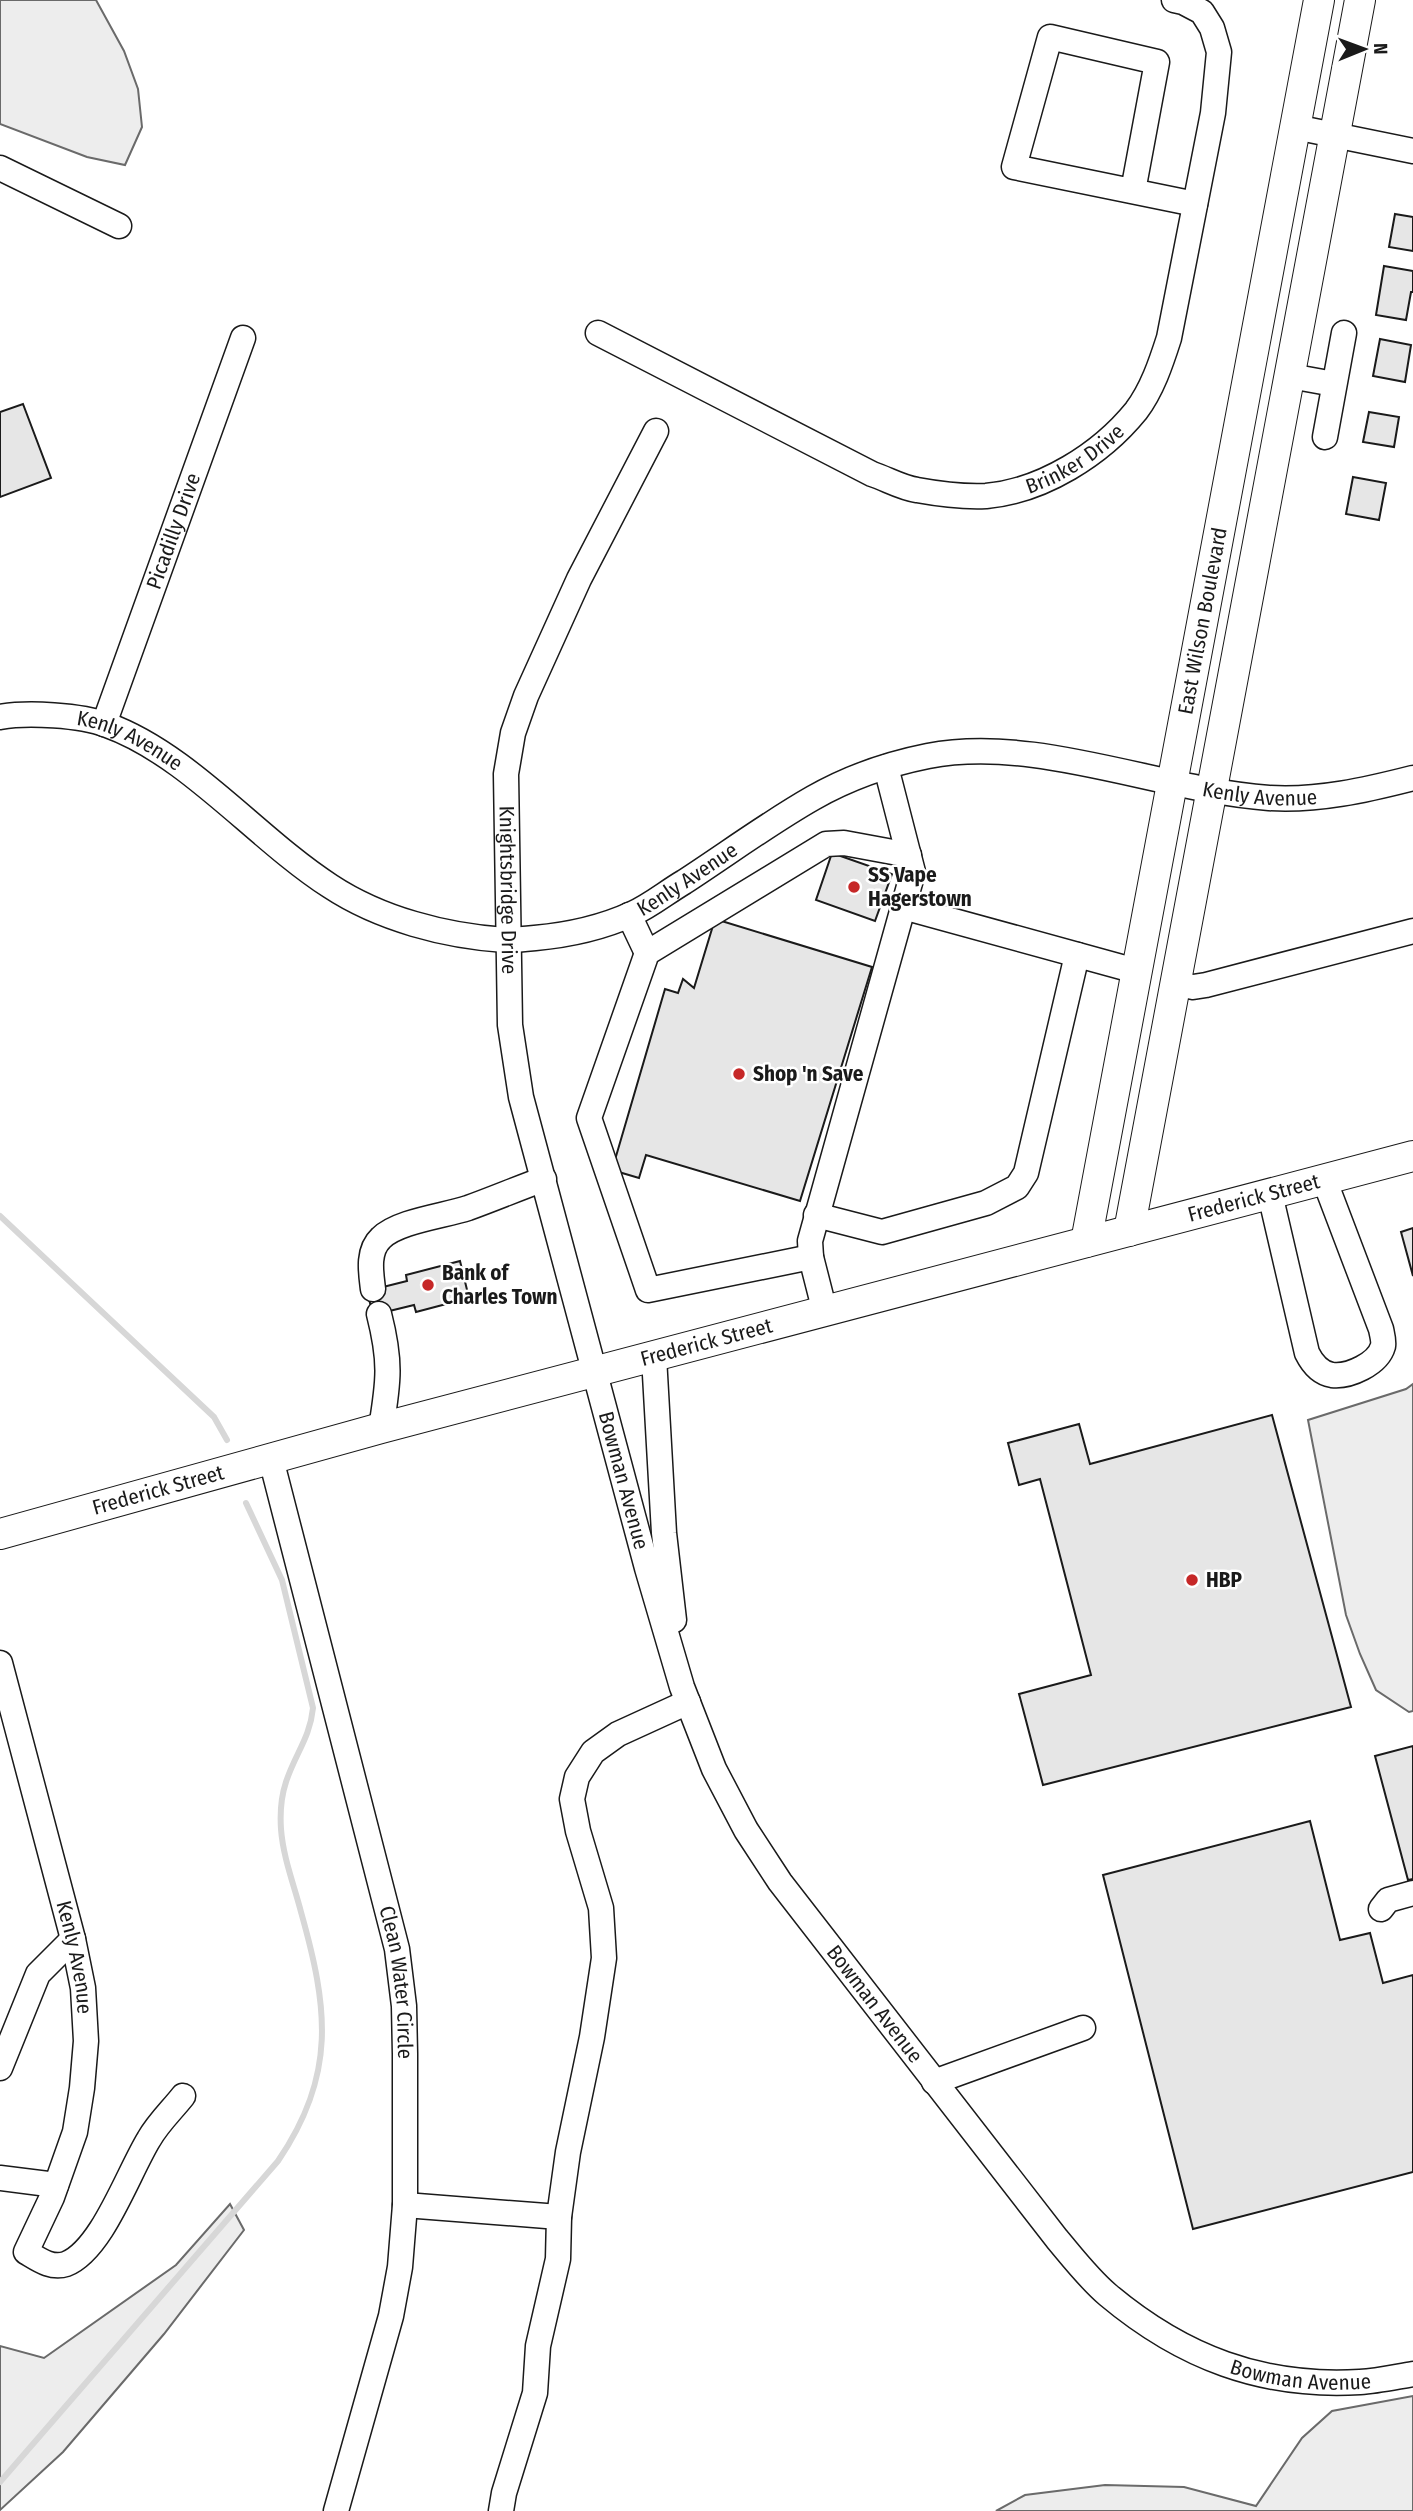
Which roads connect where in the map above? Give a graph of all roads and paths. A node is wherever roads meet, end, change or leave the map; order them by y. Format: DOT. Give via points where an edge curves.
graph roads {
  1 [pos="1174,0"];
  2 [pos="1319,0"];
  3 [pos="1360,0"];
  4 [pos="1295,127"];
  5 [pos="1335,136"];
  6 [pos="1413,150"];
  7 [pos="0,168"];
  8 [pos="1133,191"];
  9 [pos="1195,204"];
  10 [pos="119,226"];
  11 [pos="598,333"];
  12 [pos="1344,333"];
  13 [pos="243,338"];
  14 [pos="1290,376"];
  15 [pos="1334,384"];
  16 [pos="656,430"];
  17 [pos="1325,437"];
  18 [pos="0,717"];
  19 [pos="104,724"];
  20 [pos="886,767"];
  21 [pos="1413,778"];
  22 [pos="1171,781"];
  23 [pos="1213,790"];
  24 [pos="909,855"];
  25 [pos="903,907"];
  26 [pos="629,915"];
  27 [pos="1413,931"];
  28 [pos="508,940"];
  29 [pos="647,953"];
  30 [pos="1077,955"];
  31 [pos="1136,971"];
  32 [pos="1176,984"];
  33 [pos="1153,1108"];
  34 [pos="1413,1156"];
  35 [pos="544,1179"];
  36 [pos="1324,1180"];
  37 [pos="1270,1194"];
  38 [pos="816,1215"];
  39 [pos="1129,1231"];
  40 [pos="1086,1242"];
  41 [pos="810,1257"];
  42 [pos="373,1289"];
  43 [pos="825,1312"];
  44 [pos="379,1314"];
  45 [pos="654,1357"];
  46 [pos="595,1371"];
  47 [pos="381,1428"];
  48 [pos="271,1459"];
  49 [pos="0,1534"];
  50 [pos="0,1663"];
  51 [pos="685,1694"];
  52 [pos="1413,1893"];
  53 [pos="1381,1909"];
  54 [pos="73,1939"];
  55 [pos="1083,2028"];
  56 [pos="0,2068"];
  57 [pos="934,2081"];
  58 [pos="183,2096"];
  59 [pos="0,2178"];
  60 [pos="56,2185"];
  61 [pos="405,2205"];
  62 [pos="559,2217"];
  63 [pos="1413,2374"];
  64 [pos="336,2511"];
  65 [pos="501,2511"];
  1 -- 9 [label="street, Brinker Drive" via="1202,12 1219,52 1213,113"];
  2 -- 4 [label="main road, East Wilson Boulevard"];
  3 -- 5 [label="main road, East Wilson Boulevard"];
  4 -- 5 [label="street"];
  4 -- 22 [label="main road, East Wilson Boulevard"];
  5 -- 6 [label="street"];
  5 -- 14 [label="main road, East Wilson Boulevard"];
  7 -- 10 [label="street"];
  8 -- 8 [label="street" via="1157,62 1050,37 1014,167"];
  8 -- 9 [label="street"];
  9 -- 11 [label="street, Brinker Drive" via="1169,338 1137,409 1110,438 1072,466 1034,485 987,496 914,490 872,474"];
  12 -- 15 [label="street"];
  13 -- 19 [label="street, Picadilly Drive"];
  14 -- 15 [label="street"];
  14 -- 23 [label="main road, East Wilson Boulevard"];
  15 -- 17 [label="street"];
  16 -- 28 [label="street, Knightsbridge Drive" via="579,579 513,733 506,774"];
  18 -- 19 [label="street, Kenly Avenue" via="49,715"];
  19 -- 28 [label="street, Kenly Avenue" via="175,764 330,887 411,923"];
  20 -- 22 [label="street, Kenly Avenue" via="930,756 987,752 1023,754"];
  20 -- 24 [label="street"];
  20 -- 26 [label="street, Kenly Avenue" via="813,798"];
  21 -- 23 [label="street, Kenly Avenue" via="1313,798"];
  22 -- 23 [label="street, Kenly Avenue"];
  22 -- 31 [label="main road, East Wilson Boulevard"];
  23 -- 32 [label="main road, East Wilson Boulevard"];
  24 -- 25 [label="street" via="913,872"];
  24 -- 29 [label="street" via="844,842 826,844"];
  25 -- 30 [label="street"];
  25 -- 38 [label="street"];
  26 -- 28 [label="street, Kenly Avenue" via="601,926"];
  26 -- 29 [label="street"];
  27 -- 32 [label="street" via="1206,985"];
  28 -- 35 [label="street, Knightsbridge Drive" via="513,1055"];
  29 -- 41 [label="street" via="589,1118 648,1290"];
  30 -- 31 [label="street"];
  30 -- 38 [label="street" via="1026,1173 1017,1187 986,1203 882,1231"];
  31 -- 33 [label="main road" via="1156,985 1138,1082 1142,1098"];
  31 -- 40 [label="main road, East Wilson Boulevard"];
  32 -- 33 [label="main road, East Wilson Boulevard"];
  33 -- 39 [label="main road, East Wilson Boulevard"];
  34 -- 36 [label="main road, Frederick Street"];
  35 -- 42 [label="street" via="397,1228 381,1238 373,1249"];
  35 -- 46 [label="street, Knightsbridge Drive"];
  36 -- 37 [label="main road, Frederick Street"];
  36 -- 37 [label="street" via="1381,1329 1383,1345 1377,1357 1348,1373 1331,1375 1314,1366 1307,1353"];
  37 -- 39 [label="main road, Frederick Street"];
  38 -- 41 [label="street"];
  39 -- 40 [label="main road, Frederick Street"];
  40 -- 43 [label="main road, Frederick Street"];
  41 -- 43 [label="street"];
  43 -- 45 [label="main road, Frederick Street"];
  44 -- 47 [label="street" via="388,1349 389,1379"];
  45 -- 46 [label="main road, Frederick Street"];
  45 -- 51 [label="street" via="664,1533"];
  46 -- 47 [label="main road, Frederick Street"];
  46 -- 51 [label="street, Bowman Avenue"];
  47 -- 48 [label="main road, Frederick Street"];
  48 -- 49 [label="main road, Frederick Street"];
  48 -- 61 [label="street, Clean Water Circle" via="397,1949 404,2006"];
  50 -- 54 [label="street, Kenly Avenue"];
  51 -- 57 [label="street, Bowman Avenue" via="714,1769 746,1830 780,1882"];
  51 -- 62 [label="street" via="593,1752 577,1777 572,1799 601,1908 604,1958"];
  52 -- 53 [label="street" via="1388,1900"];
  54 -- 56 [label="street" via="38,1974"];
  54 -- 60 [label="street, Kenly Avenue" via="83,1988 86,2041 75,2132"];
  55 -- 57 [label="street"];
  57 -- 63 [label="street, Bowman Avenue" via="1056,2239 1106,2293 1160,2333 1219,2364 1284,2380 1360,2382"];
  58 -- 60 [label="street, Kenly Avenue" via="150,2136 99,2235 83,2255 63,2265 49,2265 26,2252"];
  59 -- 60 [label="street"];
  61 -- 62 [label="street"];
  61 -- 64 [label="street, Clean Water Circle" via="391,2316"];
  62 -- 65 [label="street" via="558,2259 538,2346 535,2393"];
}
